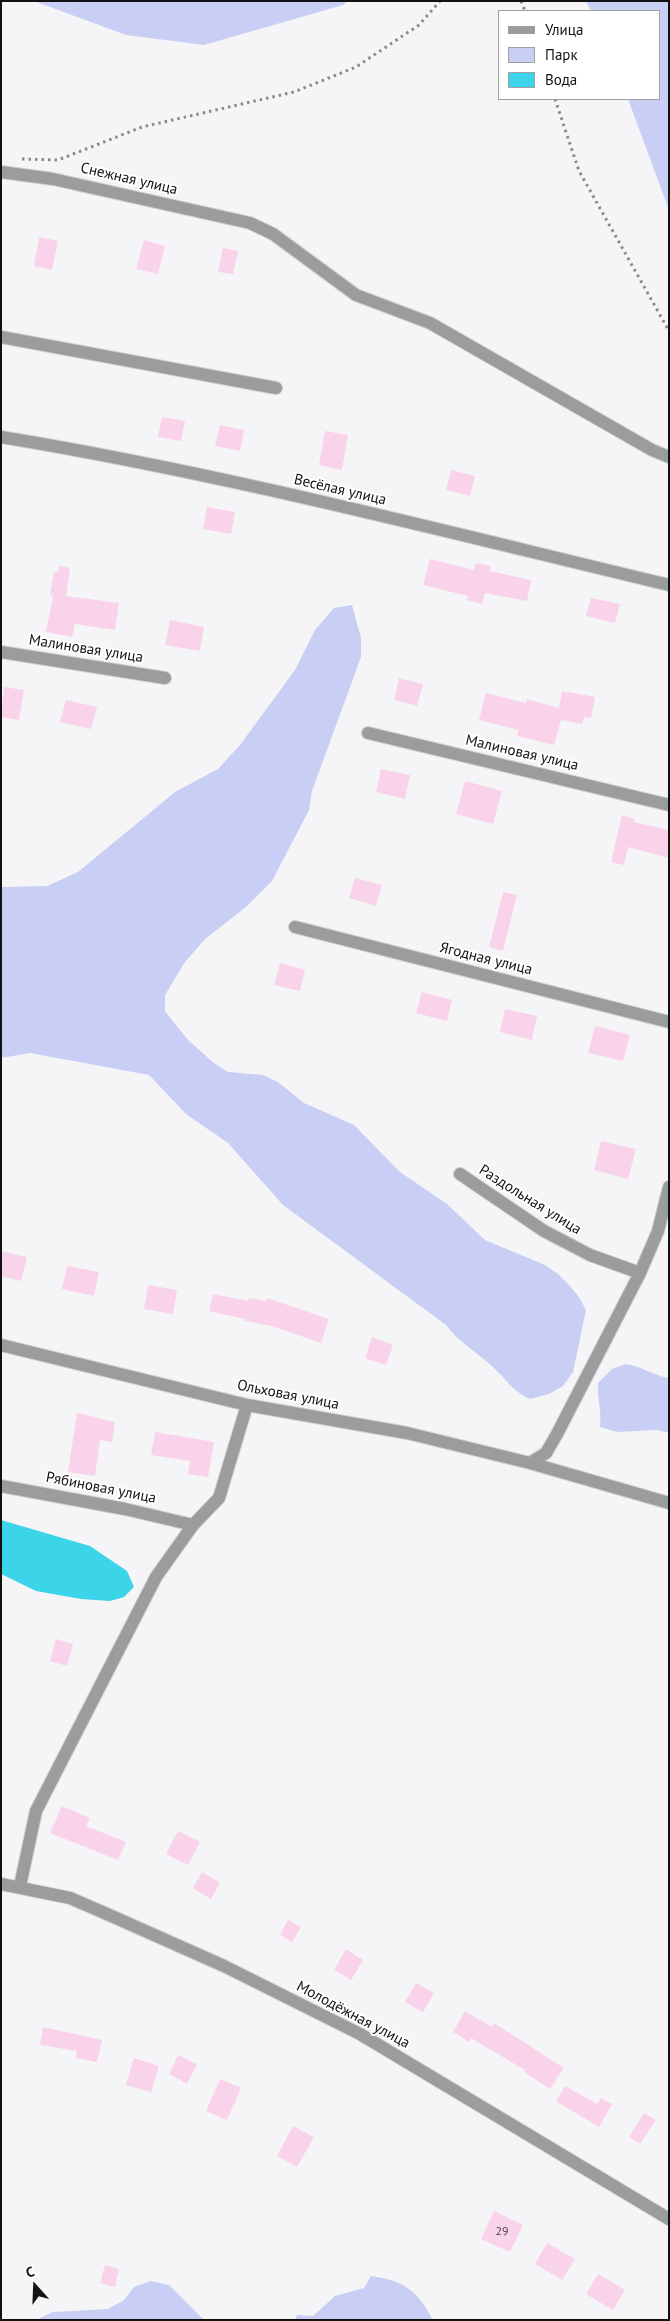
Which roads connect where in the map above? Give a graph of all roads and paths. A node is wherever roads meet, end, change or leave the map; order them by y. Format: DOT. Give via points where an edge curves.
graph roads {
  1 [pos="440,1"];
  2 [pos="555,100"];
  3 [pos="20,159"];
  4 [pos="1,172"];
  5 [pos="669,331"];
  6 [pos="1,337"];
  7 [pos="276,388"];
  8 [pos="1,438"];
  9 [pos="669,457"];
  10 [pos="669,585"];
  11 [pos="1,652"];
  12 [pos="165,678"];
  13 [pos="368,733"];
  14 [pos="669,805"];
  15 [pos="295,927"];
  16 [pos="669,1022"];
  17 [pos="460,1174"];
  18 [pos="669,1187"];
  19 [pos="663,1232"];
  20 [pos="640,1273"];
  21 [pos="1,1345"];
  22 [pos="247,1405"];
  23 [pos="530,1462"];
  24 [pos="1,1486"];
  25 [pos="669,1503"];
  26 [pos="193,1525"];
  27 [pos="1,1884"];
  28 [pos="20,1886"];
  29 [pos="669,2219"];
  1 -- 3 [label="path" via="419,25 356,67 294,92 142,127 58,160"];
  2 -- 5 [label="path" via="579,170"];
  4 -- 9 [label="street, Снежная улица" via="54,178 250,223 273,234 356,294 430,323"];
  6 -- 7 [label="street"];
  8 -- 10 [label="street, Весёлая улица" via="99,453"];
  11 -- 12 [label="street, Малиновая улица"];
  13 -- 14 [label="street, Малиновая улица"];
  15 -- 16 [label="street, Ягодная улица"];
  17 -- 20 [label="street, Раздольная улица" via="544,1231 590,1255"];
  18 -- 19 [label="street"];
  19 -- 20 [label="street"];
  20 -- 23 [label="street" via="557,1434 546,1452"];
  21 -- 22 [label="street, Ольховая улица"];
  22 -- 23 [label="street, Ольховая улица" via="407,1433"];
  22 -- 26 [label="street" via="219,1498"];
  23 -- 25 [label="street, Ольховая улица"];
  24 -- 26 [label="street, Рябиновая улица"];
  26 -- 28 [label="street" via="156,1578 36,1811"];
  27 -- 28 [label="street, Молодёжная улица"];
  28 -- 29 [label="street, Молодёжная улица" via="70,1898 107,1914 224,1966 360,2034"];
}
